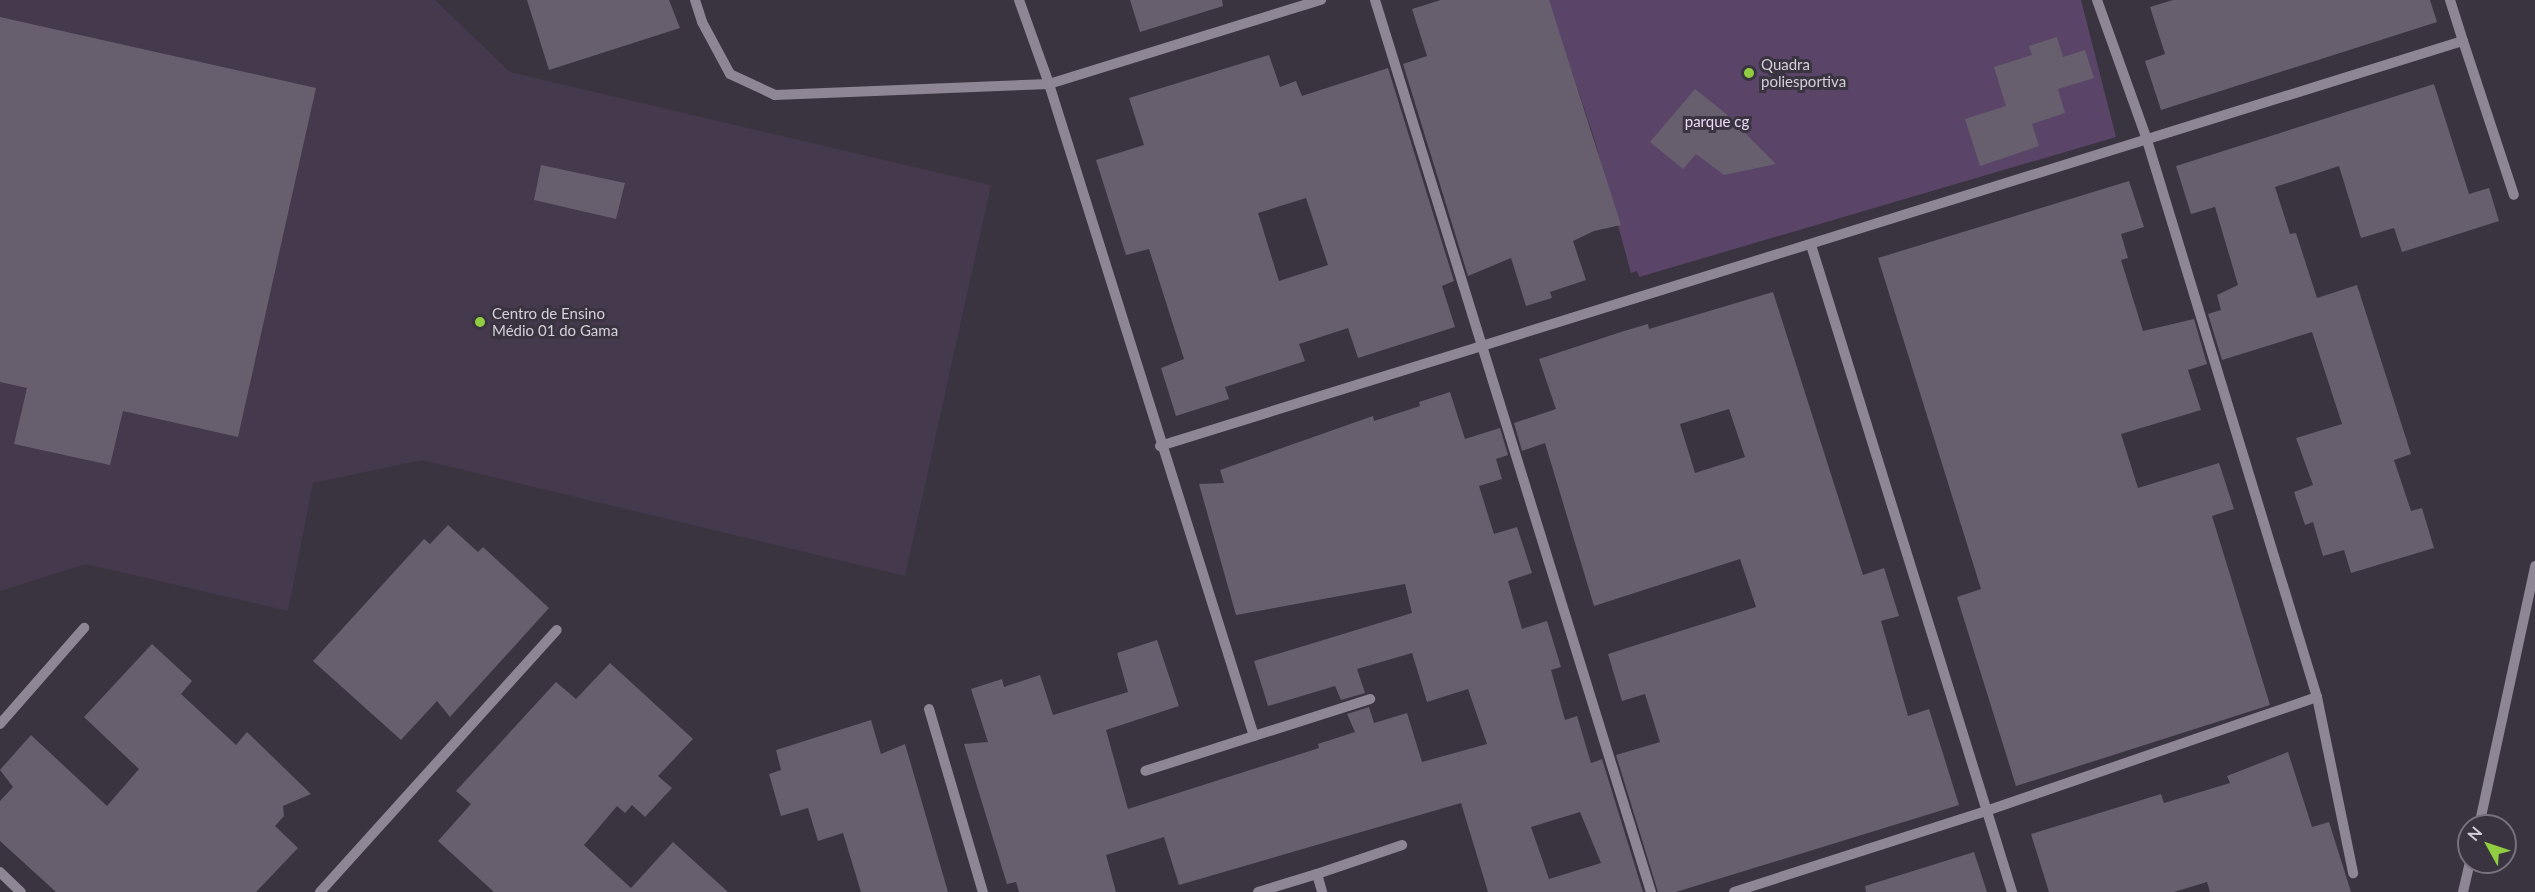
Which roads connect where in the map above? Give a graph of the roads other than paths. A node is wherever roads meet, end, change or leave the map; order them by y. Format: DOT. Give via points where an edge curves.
graph roads {
  1 [pos="695,0"];
  2 [pos="1019,0"];
  3 [pos="1320,0"];
  4 [pos="1375,0"];
  5 [pos="2097,0"];
  6 [pos="2450,0"];
  7 [pos="2463,41"];
  8 [pos="1049,84"];
  9 [pos="2146,137"];
  10 [pos="2514,195"];
  11 [pos="1811,245"];
  12 [pos="1481,344"];
  13 [pos="1160,446"];
  14 [pos="2535,566"];
  15 [pos="84,628"];
  16 [pos="557,630"];
  17 [pos="2316,697"];
  18 [pos="1370,699"];
  19 [pos="929,710"];
  20 [pos="0,724"];
  21 [pos="1254,736"];
  22 [pos="1145,771"];
  23 [pos="1986,811"];
  24 [pos="2482,814"];
  25 [pos="1402,845"];
  26 [pos="0,872"];
  27 [pos="2353,873"];
  28 [pos="1317,874"];
  29 [pos="2467,874"];
  30 [pos="21,892"];
  31 [pos="320,892"];
  32 [pos="983,892"];
  33 [pos="1258,892"];
  34 [pos="1322,892"];
  35 [pos="1651,892"];
  36 [pos="1734,892"];
  37 [pos="2012,892"];
  38 [pos="2463,892"];
  1 -- 8 [label="street" via="702,22 730,74 775,95"];
  2 -- 8 [label="street"];
  3 -- 8 [label="street"];
  4 -- 12 [label="street"];
  5 -- 9 [label="street"];
  6 -- 7 [label="street"];
  7 -- 9 [label="street"];
  7 -- 10 [label="street"];
  8 -- 13 [label="street"];
  9 -- 11 [label="street"];
  9 -- 17 [label="street"];
  11 -- 12 [label="street"];
  11 -- 23 [label="street"];
  12 -- 13 [label="street"];
  12 -- 35 [label="street"];
  13 -- 21 [label="street"];
  14 -- 24 [label="street"];
  15 -- 20 [label="street"];
  16 -- 31 [label="street"];
  17 -- 23 [label="street"];
  17 -- 27 [label="street"];
  18 -- 21 [label="street"];
  19 -- 32 [label="street"];
  21 -- 22 [label="street"];
  23 -- 36 [label="street"];
  23 -- 37 [label="street"];
  25 -- 28 [label="street"];
  26 -- 30 [label="street"];
  28 -- 33 [label="street"];
  28 -- 34 [label="street"];
  29 -- 38 [label="street"];
}
